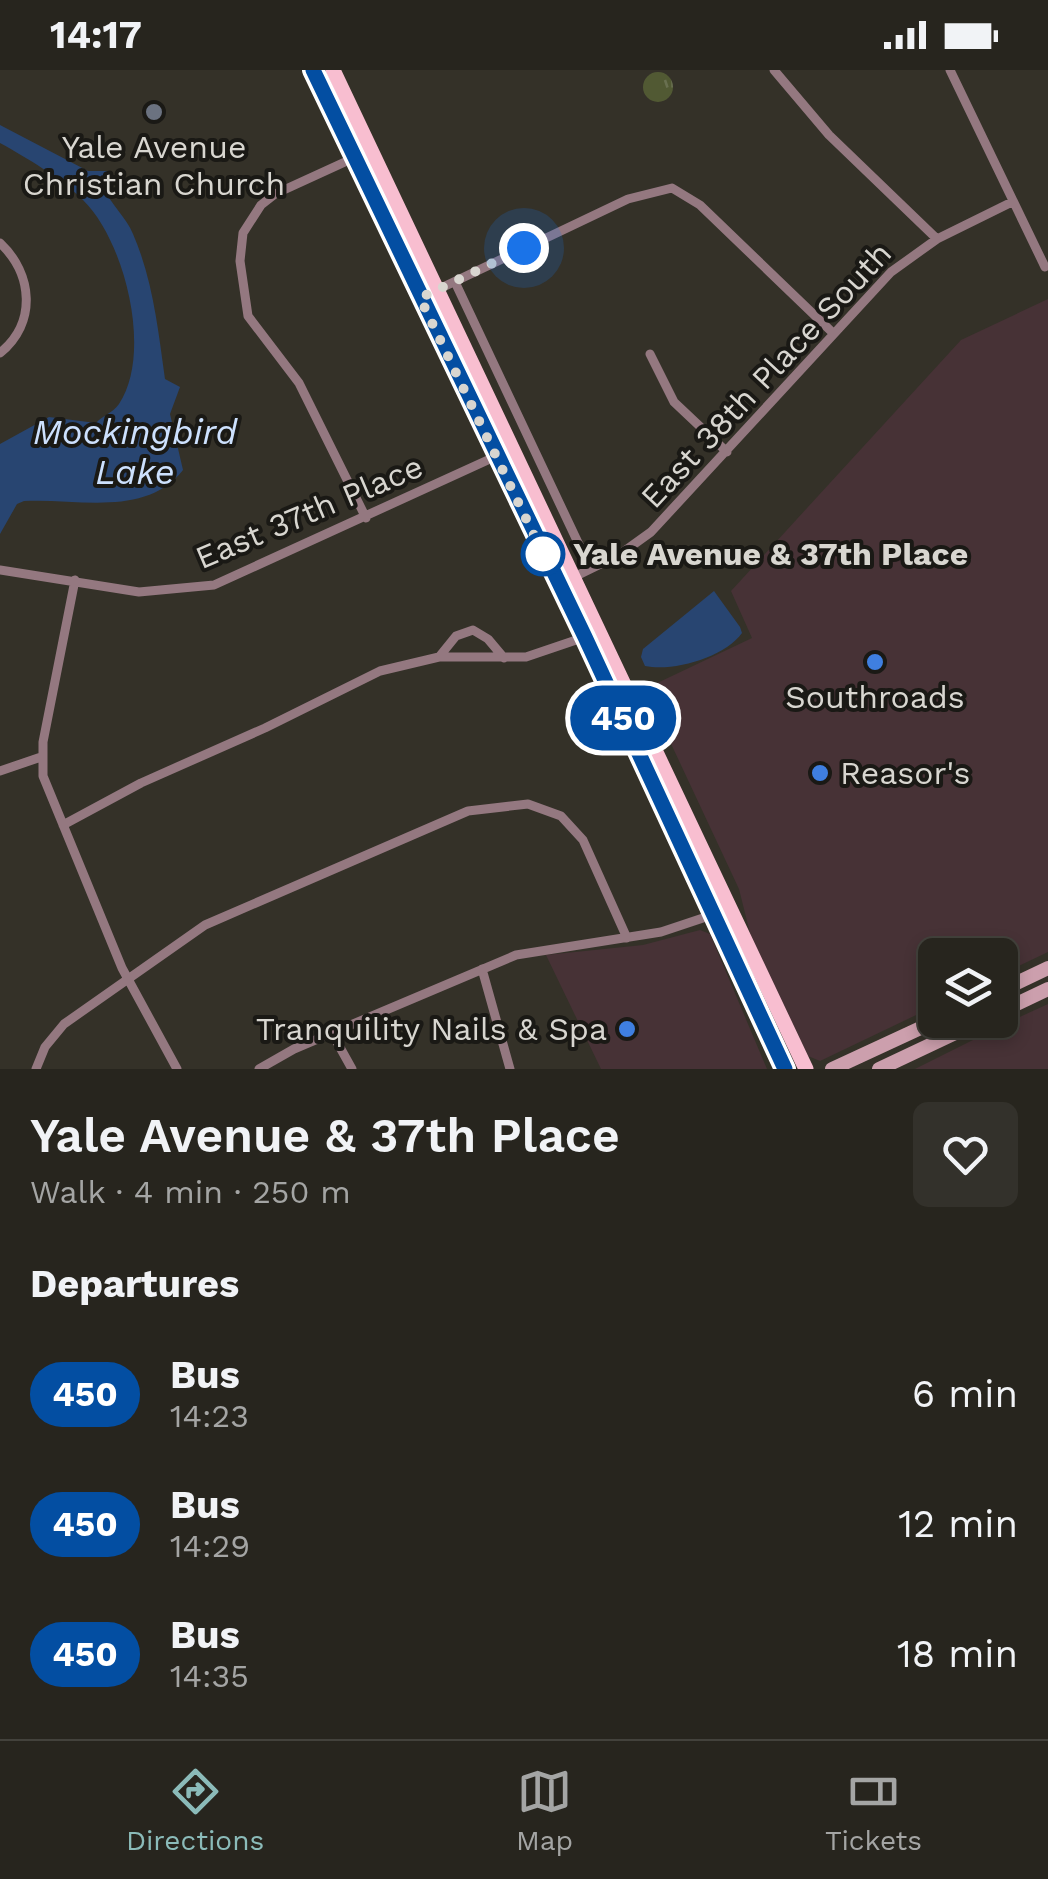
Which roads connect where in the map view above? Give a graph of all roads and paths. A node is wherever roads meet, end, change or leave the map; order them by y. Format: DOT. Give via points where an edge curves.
graph roads {
  1 [pos="312,70"];
  2 [pos="333,70"];
  3 [pos="774,70"];
  4 [pos="950,70"];
  5 [pos="371,150"];
  6 [pos="354,158"];
  7 [pos="1012,202"];
  8 [pos="937,239"];
  9 [pos="0,244"];
  10 [pos="1045,267"];
  11 [pos="454,282"];
  12 [pos="437,290"];
  13 [pos="420,298"];
  14 [pos="834,333"];
  15 [pos="0,353"];
  16 [pos="650,354"];
  17 [pos="512,449"];
  18 [pos="726,452"];
  19 [pos="495,457"];
  20 [pos="366,518"];
  21 [pos="590,568"];
  22 [pos="0,570"];
  23 [pos="574,576"];
  24 [pos="75,580"];
  25 [pos="558,584"];
  26 [pos="585,637"];
  27 [pos="439,657"];
  28 [pos="504,658"];
  29 [pos="41,757"];
  30 [pos="0,771"];
  31 [pos="63,825"];
  32 [pos="712,914"];
  33 [pos="627,938"];
  34 [pos="1048,968"];
  35 [pos="482,969"];
  36 [pos="128,979"];
  37 [pos="1018,982"];
  38 [pos="1048,989"];
  39 [pos="1018,1003"];
  40 [pos="918,1029"];
  41 [pos="332,1032"];
  42 [pos="944,1038"];
  43 [pos="36,1069"];
  44 [pos="177,1069"];
  45 [pos="259,1069"];
  46 [pos="352,1069"];
  47 [pos="510,1069"];
  48 [pos="785,1069"];
  49 [pos="806,1069"];
  50 [pos="832,1069"];
  51 [pos="878,1069"];
  1 -- 6 [label="main road"];
  2 -- 5 [label="main road"];
  3 -- 8 [label="street" via="828,135"];
  4 -- 7 [label="street"];
  5 -- 6 [label="street"];
  5 -- 12 [label="main road"];
  6 -- 13 [label="main road"];
  6 -- 20 [label="street" via="275,194 250,218 240,262 248,316 306,395"];
  7 -- 8 [label="street, East 38th Place South"];
  7 -- 10 [label="street"];
  8 -- 14 [label="street, East 38th Place South" via="891,272"];
  9 -- 15 [label="street" via="24,276 26,313"];
  11 -- 12 [label="street"];
  11 -- 14 [label="street" via="628,199 672,188 700,205"];
  11 -- 21 [label="street"];
  12 -- 13 [label="street"];
  12 -- 17 [label="main road"];
  13 -- 19 [label="main road"];
  14 -- 18 [label="street, East 38th Place South"];
  16 -- 18 [label="street" via="674,402"];
  17 -- 19 [label="street, East 37th Place"];
  17 -- 23 [label="main road"];
  18 -- 21 [label="street, East 38th Place South" via="652,532"];
  19 -- 20 [label="street, East 37th Place"];
  19 -- 25 [label="main road"];
  20 -- 24 [label="street, East 37th Place" via="201,588 139,592"];
  21 -- 23 [label="street, East 38th Place South"];
  22 -- 24 [label="street, East 37th Place"];
  23 -- 25 [label="street, East 38th Place South"];
  23 -- 49 [label="main road"];
  24 -- 29 [label="street"];
  25 -- 26 [label="main road"];
  26 -- 28 [label="street" via="540,655"];
  26 -- 32 [label="main road"];
  27 -- 28 [label="street"];
  27 -- 28 [label="street" via="456,636 474,630"];
  27 -- 31 [label="street" via="350,682"];
  29 -- 30 [label="street"];
  29 -- 31 [label="street"];
  31 -- 36 [label="street"];
  32 -- 33 [label="street"];
  32 -- 48 [label="main road"];
  33 -- 35 [label="street" via="540,948"];
  33 -- 36 [label="street" via="583,840 550,809 528,804 468,810 420,828 228,912"];
  34 -- 37 [label="main road"];
  35 -- 41 [label="street"];
  35 -- 47 [label="street"];
  36 -- 43 [label="street" via="64,1024"];
  36 -- 44 [label="street"];
  38 -- 39 [label="main road"];
  40 -- 50 [label="main road"];
  41 -- 45 [label="street"];
  41 -- 46 [label="street"];
  42 -- 51 [label="main road"];
}
